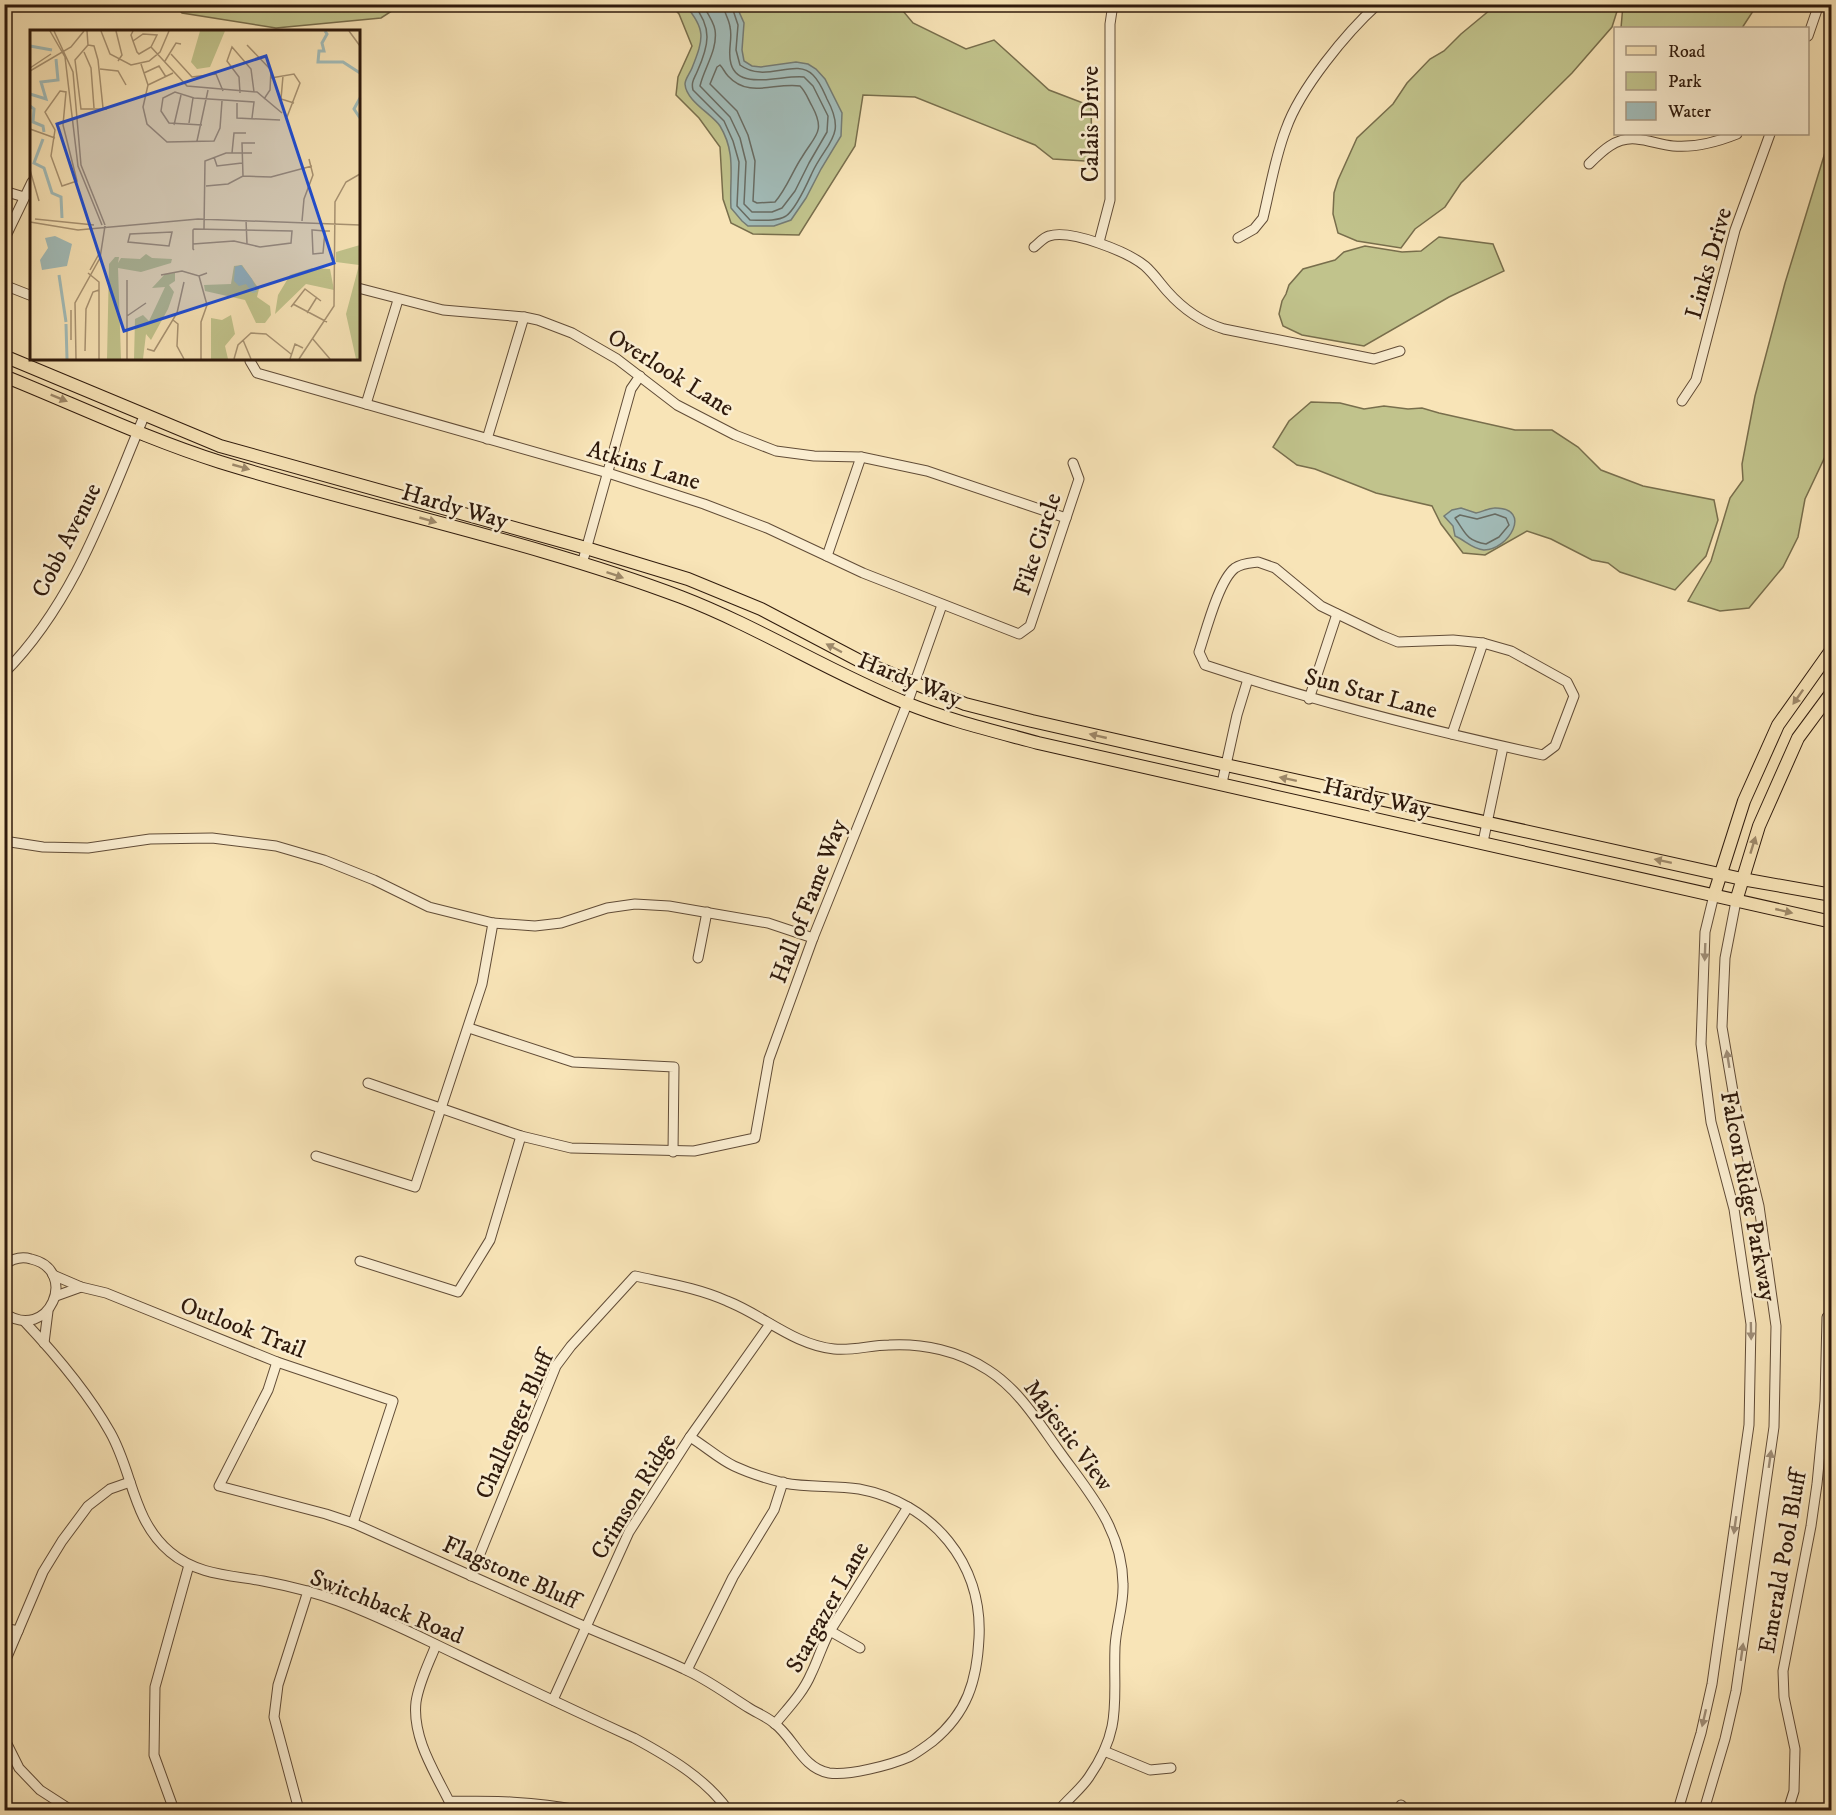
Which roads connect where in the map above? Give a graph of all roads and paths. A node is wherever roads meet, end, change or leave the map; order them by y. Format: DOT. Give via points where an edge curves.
graph roads {
  1 [pos="1113,4"];
  2 [pos="1378,4"];
  3 [pos="1819,4"];
  4 [pos="1809,33"];
  5 [pos="1734,135"];
  6 [pos="1770,135"];
  7 [pos="1589,164"];
  8 [pos="30,186"];
  9 [pos="4,191"];
  10 [pos="24,197"];
  11 [pos="1238,238"];
  12 [pos="4,240"];
  13 [pos="1099,242"];
  14 [pos="1034,247"];
  15 [pos="4,285"];
  16 [pos="360,289"];
  17 [pos="30,295"];
  18 [pos="398,300"];
  19 [pos="524,316"];
  20 [pos="1400,351"];
  21 [pos="4,356"];
  22 [pos="250,360"];
  23 [pos="4,376"];
  24 [pos="640,376"];
  25 [pos="1682,401"];
  26 [pos="366,404"];
  27 [pos="145,414"];
  28 [pos="138,431"];
  29 [pos="487,439"];
  30 [pos="861,457"];
  31 [pos="1073,463"];
  32 [pos="608,473"];
  33 [pos="1066,518"];
  34 [pos="586,548"];
  35 [pos="827,556"];
  36 [pos="582,564"];
  37 [pos="942,605"];
  38 [pos="1337,614"];
  39 [pos="1019,634"];
  40 [pos="1483,643"];
  41 [pos="1832,649"];
  42 [pos="4,673"];
  43 [pos="1248,679"];
  44 [pos="914,683"];
  45 [pos="1832,692"];
  46 [pos="1309,699"];
  47 [pos="907,704"];
  48 [pos="1452,735"];
  49 [pos="1503,747"];
  50 [pos="1226,765"];
  51 [pos="1222,783"];
  52 [pos="1487,823"];
  53 [pos="4,841"];
  54 [pos="1483,842"];
  55 [pos="1720,873"];
  56 [pos="1742,879"];
  57 [pos="1714,895"];
  58 [pos="1832,896"];
  59 [pos="1736,901"];
  60 [pos="707,912"];
  61 [pos="493,922"];
  62 [pos="1832,922"];
  63 [pos="813,938"];
  64 [pos="698,958"];
  65 [pos="469,1028"];
  66 [pos="368,1083"];
  67 [pos="441,1109"];
  68 [pos="521,1136"];
  69 [pos="673,1152"];
  70 [pos="316,1156"];
  71 [pos="360,1261"];
  72 [pos="4,1265"];
  73 [pos="53,1275"];
  74 [pos="635,1276"];
  75 [pos="81,1287"];
  76 [pos="56,1296"];
  77 [pos="48,1311"];
  78 [pos="4,1313"];
  79 [pos="1829,1315"];
  80 [pos="24,1321"];
  81 [pos="770,1324"];
  82 [pos="44,1343"];
  83 [pos="277,1362"];
  84 [pos="690,1437"];
  85 [pos="130,1482"];
  86 [pos="783,1482"];
  87 [pos="908,1507"];
  88 [pos="353,1522"];
  89 [pos="189,1565"];
  90 [pos="471,1576"];
  91 [pos="308,1591"];
  92 [pos="585,1627"];
  93 [pos="4,1628"];
  94 [pos="18,1630"];
  95 [pos="830,1631"];
  96 [pos="436,1645"];
  97 [pos="860,1648"];
  98 [pos="4,1664"];
  99 [pos="687,1670"];
  100 [pos="553,1700"];
  101 [pos="775,1724"];
  102 [pos="4,1738"];
  103 [pos="1104,1751"];
  104 [pos="1171,1767"];
  105 [pos="71,1810"];
  106 [pos="174,1810"];
  107 [pos="299,1810"];
  108 [pos="577,1810"];
  109 [pos="728,1810"];
  110 [pos="1059,1810"];
  111 [pos="1678,1810"];
  112 [pos="1704,1810"];
  113 [pos="1788,1810"];
  1 -- 13 [label="street, Calais Drive" via="1110,200"];
  2 -- 11 [label="street" via="1317,75 1294,111 1285,130 1263,218 1254,230"];
  3 -- 4 [label="street"];
  5 -- 7 [label="street" via="1705,145 1674,146 1624,139 1605,148"];
  6 -- 25 [label="street, Links Drive" via="1735,230 1696,380"];
  8 -- 10 [label="street"];
  9 -- 10 [label="street"];
  10 -- 12 [label="street"];
  13 -- 14 [label="street" via="1047,236"];
  13 -- 20 [label="street" via="1145,266 1189,313 1210,325 1374,359"];
  15 -- 17 [label="street"];
  16 -- 18 [label="street, Overlook Lane"];
  18 -- 19 [label="street, Overlook Lane" via="443,310"];
  18 -- 26 [label="street"];
  19 -- 24 [label="street, Overlook Lane" via="572,333"];
  19 -- 29 [label="street"];
  21 -- 27 [label="main road, Hardy Way"];
  22 -- 26 [label="street, Atkins Lane" via="257,373"];
  23 -- 28 [label="main road, Hardy Way, one-way"];
  24 -- 30 [label="street, Overlook Lane" via="676,405 776,451"];
  24 -- 32 [label="street" via="631,389"];
  26 -- 29 [label="street, Atkins Lane"];
  27 -- 28 [label="street, Cobb Avenue"];
  27 -- 34 [label="main road, Hardy Way" via="220,446"];
  28 -- 36 [label="main road, Hardy Way, one-way" via="218,461"];
  28 -- 42 [label="street, Cobb Avenue" via="68,588"];
  29 -- 32 [label="street, Atkins Lane"];
  30 -- 33 [label="street, Overlook Lane" via="927,471"];
  30 -- 35 [label="street"];
  31 -- 33 [label="street, Fike Circle" via="1080,478"];
  32 -- 34 [label="street"];
  32 -- 35 [label="street, Atkins Lane" via="757,524"];
  33 -- 39 [label="street, Fike Circle" via="1030,626"];
  34 -- 36 [label="street"];
  44 -- 34 [label="main road, Hardy Way, one-way" via="858,660 761,609 688,579"];
  35 -- 37 [label="street, Atkins Lane"];
  36 -- 47 [label="main road, Hardy Way, one-way" via="681,597 744,624"];
  37 -- 39 [label="street, Atkins Lane"];
  37 -- 44 [label="street, Hall of Fame Way"];
  38 -- 40 [label="street" via="1398,642"];
  38 -- 43 [label="street, Sun Star Lane" via="1321,606 1275,568 1258,562 1235,568 1224,580 1199,652 1206,665"];
  38 -- 46 [label="street"];
  40 -- 48 [label="street"];
  40 -- 49 [label="street, Sun Star Lane" via="1511,651 1567,682 1574,696 1555,746 1543,755"];
  41 -- 55 [label="main road, Falcon Ridge Parkway, one-way" via="1778,725 1744,801"];
  43 -- 46 [label="street, Sun Star Lane"];
  43 -- 50 [label="street"];
  44 -- 47 [label="street, Hall of Fame Way"];
  50 -- 44 [label="main road, Hardy Way, one-way" via="965,704"];
  56 -- 45 [label="main road, Falcon Ridge Parkway, one-way" via="1759,826 1798,738"];
  46 -- 48 [label="street, Sun Star Lane"];
  47 -- 51 [label="main road, Hardy Way" via="1038,743"];
  47 -- 63 [label="street, Hall of Fame Way"];
  48 -- 49 [label="street, Sun Star Lane"];
  49 -- 52 [label="street"];
  50 -- 51 [label="street"];
  52 -- 50 [label="main road, Hardy Way, one-way"];
  51 -- 54 [label="main road, Hardy Way"];
  52 -- 54 [label="street"];
  55 -- 52 [label="main road, Hardy Way, one-way"];
  53 -- 61 [label="street" via="88,848 150,839 212,838 276,846 324,860 429,907"];
  54 -- 57 [label="main road, Hardy Way"];
  55 -- 56 [label="main road, Hardy Way"];
  55 -- 57 [label="main road, Falcon Ridge Parkway"];
  56 -- 58 [label="main road, Hardy Way"];
  56 -- 59 [label="main road, Falcon Ridge Parkway"];
  57 -- 59 [label="main road, Hardy Way"];
  57 -- 111 [label="street, Falcon Ridge Parkway, one-way" via="1705,932 1701,1044 1711,1122 1734,1209 1751,1324 1749,1425 1712,1684"];
  59 -- 62 [label="main road, Hardy Way, one-way"];
  112 -- 59 [label="street, Falcon Ridge Parkway, one-way" via="1736,1691 1774,1427 1776,1326 1759,1206 1737,1115 1722,1026 1725,958"];
  60 -- 61 [label="street" via="635,904 607,908 561,923 535,926"];
  60 -- 63 [label="street" via="768,923"];
  60 -- 64 [label="street"];
  61 -- 65 [label="street"];
  63 -- 69 [label="street, Hall of Fame Way" via="769,1059 756,1138 694,1152"];
  65 -- 67 [label="street"];
  65 -- 69 [label="street" via="573,1062 674,1067"];
  66 -- 67 [label="street"];
  67 -- 68 [label="street"];
  67 -- 70 [label="street" via="415,1187"];
  68 -- 69 [label="street" via="571,1148"];
  68 -- 71 [label="street" via="490,1240 458,1292"];
  72 -- 73 [label="street" via="17,1258 38,1260"];
  73 -- 75 [label="street, Outlook Trail"];
  73 -- 76 [label="street"];
  74 -- 81 [label="street, Majestic View" via="701,1291"];
  74 -- 90 [label="street, Challenger Bluff" via="556,1366"];
  75 -- 76 [label="street"];
  75 -- 83 [label="street, Outlook Trail" via="106,1293"];
  76 -- 77 [label="street"];
  77 -- 80 [label="street"];
  77 -- 82 [label="street"];
  78 -- 80 [label="street, Switchback Road"];
  79 -- 113 [label="street, Emerald Pool Bluff" via="1817,1484 1784,1671 1784,1697 1796,1749 1794,1791"];
  80 -- 82 [label="street, Switchback Road"];
  81 -- 84 [label="street, Crimson Ridge"];
  81 -- 103 [label="street, Majestic View" via="808,1343 834,1349 915,1345 954,1353 988,1370 1028,1408 1106,1517 1119,1550 1123,1584 1115,1642 1116,1710"];
  82 -- 85 [label="street, Switchback Road" via="81,1387 111,1434"];
  83 -- 88 [label="street, Outlook Trail" via="393,1401"];
  83 -- 88 [label="street, Flagstone Bluff" via="268,1390 219,1486"];
  84 -- 86 [label="street, Flagstone Bluff" via="733,1465"];
  84 -- 92 [label="street, Crimson Ridge" via="629,1532"];
  85 -- 89 [label="street, Switchback Road" via="140,1514 153,1534"];
  85 -- 94 [label="street" via="110,1489 88,1506 44,1572"];
  86 -- 87 [label="street, Flagstone Bluff" via="858,1489 890,1497"];
  86 -- 99 [label="street" via="774,1510 732,1577"];
  87 -- 95 [label="street, Stargazer Lane"];
  87 -- 101 [label="street, Flagstone Bluff" via="942,1532 969,1575 977,1598 979,1655 975,1678 958,1714 946,1730 909,1757 842,1773 815,1768"];
  88 -- 90 [label="street, Flagstone Bluff"];
  89 -- 91 [label="street, Switchback Road" via="210,1573"];
  89 -- 106 [label="street" via="155,1687 154,1755"];
  90 -- 92 [label="street, Flagstone Bluff"];
  91 -- 96 [label="street, Switchback Road"];
  91 -- 107 [label="street" via="278,1685 274,1717"];
  92 -- 99 [label="street, Flagstone Bluff"];
  92 -- 100 [label="street, Crimson Ridge"];
  93 -- 94 [label="street"];
  94 -- 98 [label="street"];
  95 -- 97 [label="street"];
  95 -- 101 [label="street, Stargazer Lane" via="805,1686"];
  96 -- 100 [label="street, Switchback Road"];
  96 -- 108 [label="street" via="416,1702 416,1723 449,1801 552,1805"];
  99 -- 101 [label="street, Flagstone Bluff"];
  100 -- 109 [label="street, Switchback Road" via="672,1758"];
  102 -- 105 [label="street" via="19,1768 40,1790"];
  103 -- 104 [label="street" via="1150,1770"];
  103 -- 110 [label="street, Majestic View" via="1088,1779"];
}
